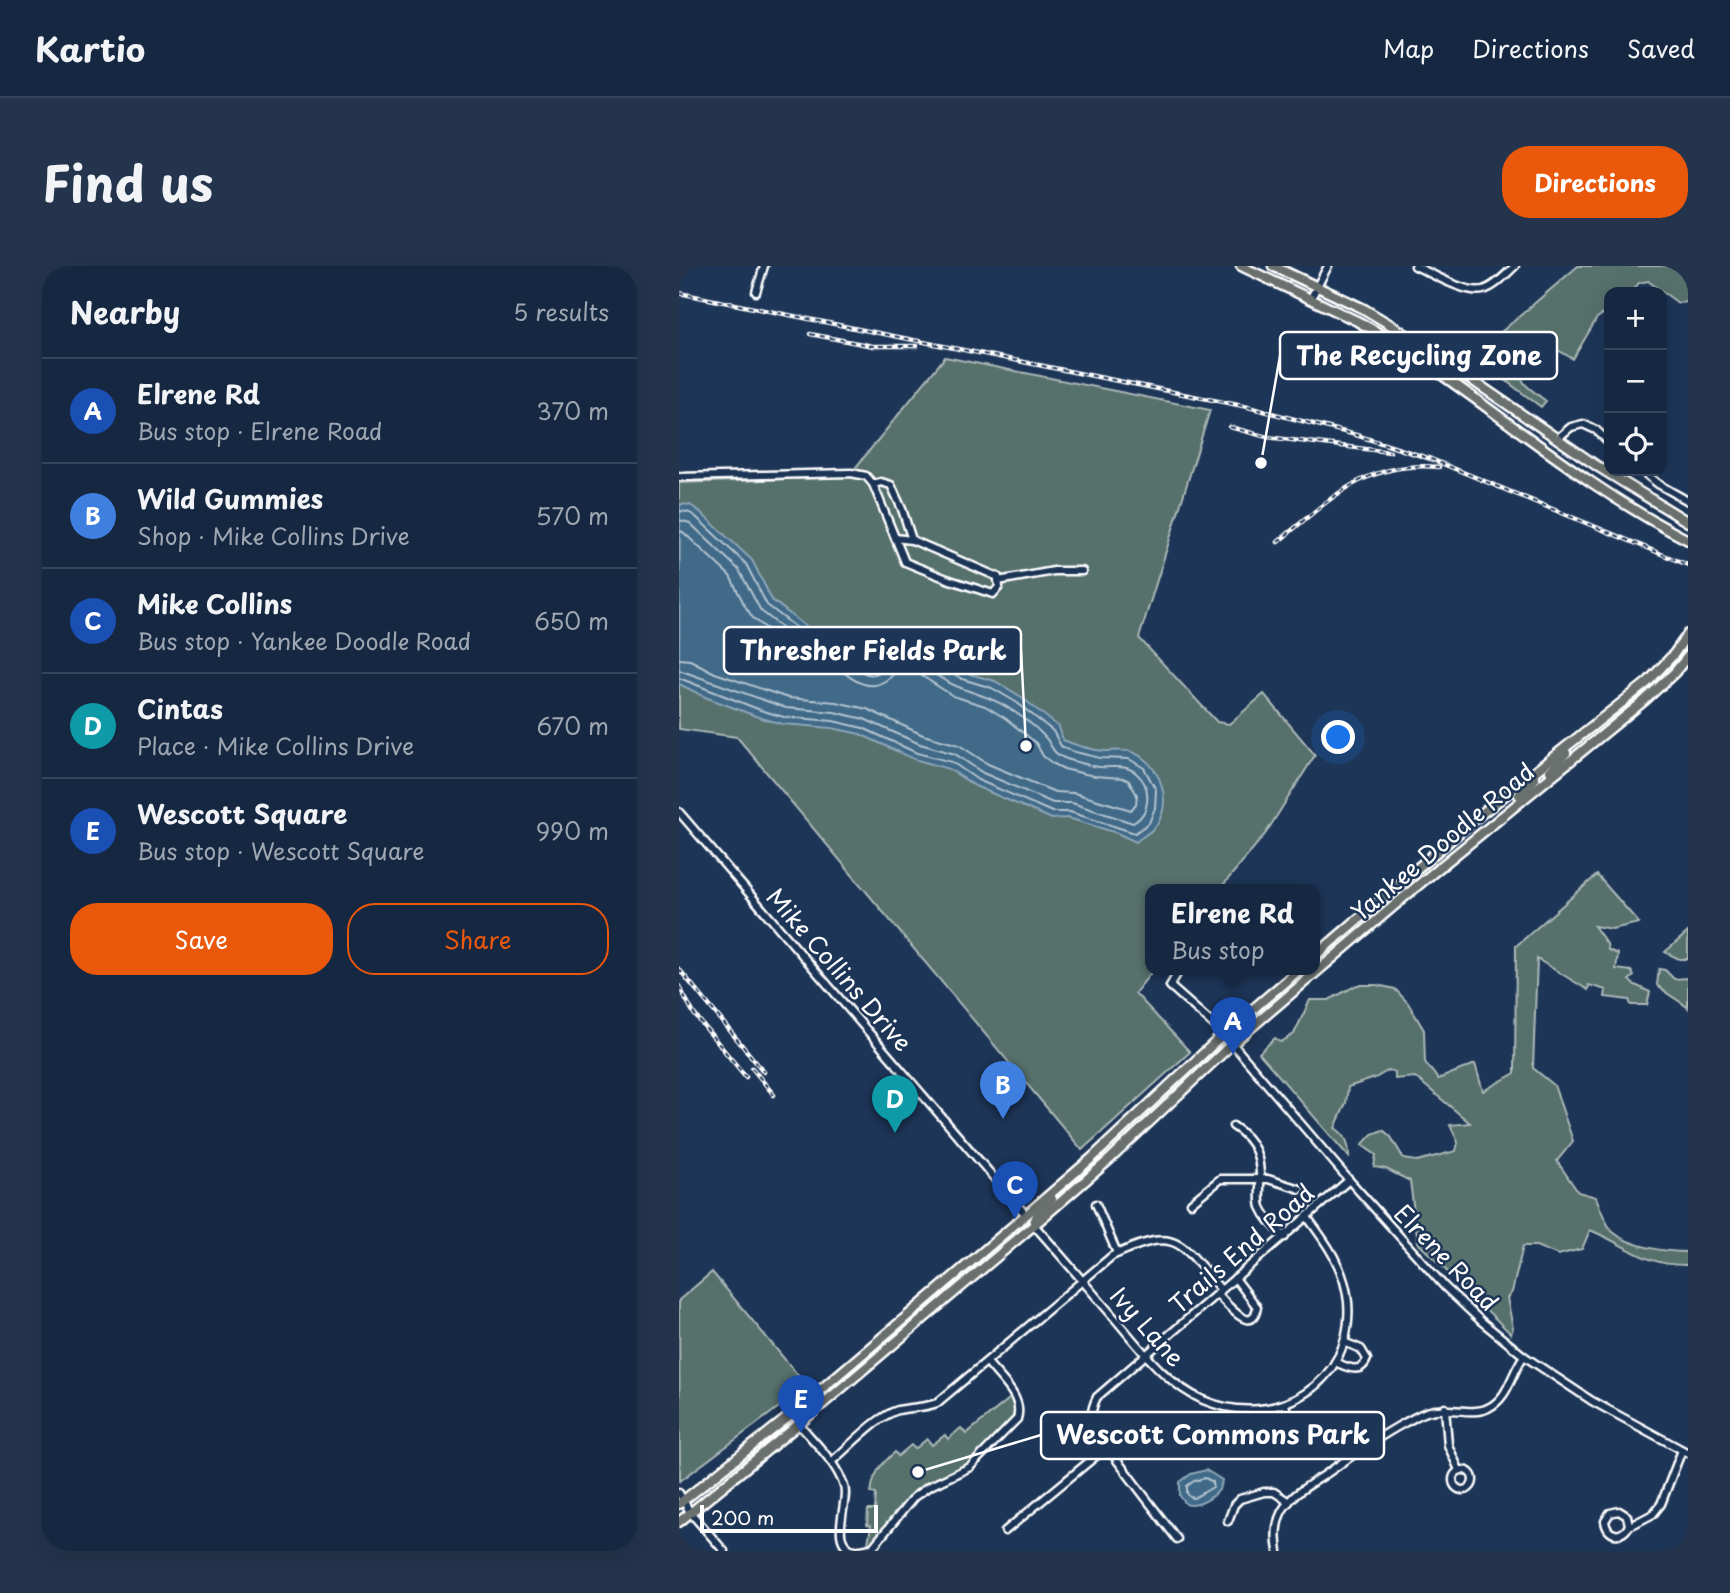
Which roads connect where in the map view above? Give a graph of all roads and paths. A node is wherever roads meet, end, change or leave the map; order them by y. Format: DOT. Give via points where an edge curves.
graph roads {
  1 [pos="764,266"];
  2 [pos="1241,266"];
  3 [pos="1273,266"];
  4 [pos="1328,266"];
  5 [pos="1415,266"];
  6 [pos="1515,266"];
  7 [pos="1317,286"];
  8 [pos="756,292"];
  9 [pos="1311,298"];
  10 [pos="1604,437"];
  11 [pos="1557,439"];
  12 [pos="1536,442"];
  13 [pos="1648,476"];
  14 [pos="679,477"];
  15 [pos="873,484"];
  16 [pos="1688,501"];
  17 [pos="1688,522"];
  18 [pos="895,538"];
  19 [pos="912,540"];
  20 [pos="1688,540"];
  21 [pos="1082,570"];
  22 [pos="998,581"];
  23 [pos="1688,634"];
  24 [pos="1688,656"];
  25 [pos="1633,694"];
  26 [pos="1534,772"];
  27 [pos="1552,775"];
  28 [pos="679,812"];
  29 [pos="1457,853"];
  30 [pos="1320,952"];
  31 [pos="1320,969"];
  32 [pos="1171,975"];
  33 [pos="1176,975"];
  34 [pos="1293,975"];
  35 [pos="1313,975"];
  36 [pos="1170,986"];
  37 [pos="1224,1034"];
  38 [pos="1233,1043"];
  39 [pos="1233,1126"];
  40 [pos="1092,1158"];
  41 [pos="1261,1179"];
  42 [pos="1349,1180"];
  43 [pos="1300,1189"];
  44 [pos="1191,1203"];
  45 [pos="1096,1204"];
  46 [pos="1026,1215"];
  47 [pos="1307,1217"];
  48 [pos="1034,1225"];
  49 [pos="1285,1237"];
  50 [pos="1117,1253"];
  51 [pos="1235,1278"];
  52 [pos="1082,1280"];
  53 [pos="1219,1292"];
  54 [pos="945,1300"];
  55 [pos="1344,1342"];
  56 [pos="1146,1355"];
  57 [pos="1524,1356"];
  58 [pos="986,1362"];
  59 [pos="1335,1362"];
  60 [pos="1285,1404"];
  61 [pos="1445,1408"];
  62 [pos="1262,1409"];
  63 [pos="799,1424"];
  64 [pos="1108,1446"];
  65 [pos="1685,1451"];
  66 [pos="831,1462"];
  67 [pos="1459,1470"];
  68 [pos="681,1499"];
  69 [pos="1289,1502"];
  70 [pos="690,1512"];
  71 [pos="1228,1521"];
  72 [pos="679,1522"];
  73 [pos="1629,1525"];
  74 [pos="1005,1531"];
  75 [pos="1177,1539"];
  76 [pos="724,1551"];
  77 [pos="1277,1551"];
  1 -- 8 [label="street"];
  2 -- 9 [label="main road"];
  3 -- 7 [label="main road"];
  4 -- 7 [label="street"];
  5 -- 6 [label="street" via="1477,290 1491,286"];
  7 -- 9 [label="street"];
  7 -- 11 [label="main road" via="1399,330"];
  9 -- 12 [label="main road" via="1391,340"];
  10 -- 11 [label="street" via="1583,424"];
  11 -- 12 [label="main road"];
  11 -- 17 [label="main road"];
  12 -- 20 [label="main road" via="1643,516"];
  13 -- 16 [label="street"];
  14 -- 15 [label="street" via="851,472"];
  15 -- 18 [label="street"];
  15 -- 19 [label="street" via="891,485"];
  18 -- 19 [label="street"];
  18 -- 22 [label="street" via="905,562 993,594"];
  19 -- 22 [label="street" via="998,577"];
  21 -- 22 [label="street" via="1054,570"];
  23 -- 25 [label="main road, Yankee Doodle Road"];
  24 -- 27 [label="main road, Yankee Doodle Road" via="1645,700"];
  25 -- 26 [label="main road, Yankee Doodle Road"];
  25 -- 27 [label="main road" via="1553,765"];
  26 -- 29 [label="main road" via="1530,785 1457,848"];
  26 -- 30 [label="main road, Yankee Doodle Road"];
  27 -- 29 [label="main road, Yankee Doodle Road"];
  28 -- 46 [label="street, Mike Collins Drive"];
  29 -- 31 [label="main road, Yankee Doodle Road"];
  32 -- 36 [label="street"];
  33 -- 36 [label="street"];
  34 -- 37 [label="main road"];
  35 -- 38 [label="main road, Yankee Doodle Road"];
  36 -- 37 [label="street, Elrene Road"];
  37 -- 38 [label="street, Elrene Road"];
  37 -- 40 [label="main road"];
  38 -- 42 [label="street, Elrene Road"];
  38 -- 48 [label="main road, Yankee Doodle Road"];
  39 -- 41 [label="street" via="1254,1145"];
  40 -- 46 [label="main road"];
  40 -- 48 [label="main road" via="1038,1213"];
  41 -- 43 [label="street"];
  41 -- 44 [label="street" via="1220,1179"];
  41 -- 49 [label="street" via="1260,1205"];
  42 -- 47 [label="street, Trails End Road"];
  42 -- 57 [label="street, Elrene Road" via="1445,1287"];
  45 -- 50 [label="street"];
  46 -- 54 [label="main road" via="1019,1230"];
  46 -- 68 [label="main road" via="791,1415"];
  47 -- 49 [label="street, Trails End Road"];
  47 -- 55 [label="street, Ivy Lane" via="1331,1248 1344,1281 1348,1319"];
  48 -- 52 [label="street, Ivy Lane"];
  48 -- 54 [label="main road, Yankee Doodle Road"];
  49 -- 51 [label="street, Trails End Road"];
  50 -- 52 [label="street"];
  50 -- 53 [label="street" via="1156,1239 1175,1241 1192,1255"];
  51 -- 53 [label="street, Trails End Road"];
  51 -- 53 [label="street" via="1257,1313 1251,1318 1237,1316"];
  52 -- 56 [label="street, Ivy Lane"];
  52 -- 58 [label="street"];
  53 -- 56 [label="street, Trails End Road"];
  54 -- 63 [label="main road, Yankee Doodle Road"];
  55 -- 59 [label="street, Ivy Lane"];
  55 -- 59 [label="street" via="1361,1349 1367,1359 1353,1369"];
  56 -- 62 [label="street, Ivy Lane" via="1173,1382 1204,1401"];
  56 -- 64 [label="street, Trails End Road" via="1097,1397 1091,1409 1091,1422"];
  57 -- 61 [label="street" via="1501,1400 1478,1411"];
  57 -- 65 [label="street, Elrene Road" via="1591,1401"];
  58 -- 66 [label="street" via="937,1403 886,1415"];
  58 -- 66 [label="street" via="1018,1400 1017,1419 970,1467 914,1497 871,1548 855,1550 842,1538 846,1488"];
  59 -- 60 [label="street, Ivy Lane" via="1315,1387"];
  60 -- 62 [label="street, Ivy Lane"];
  60 -- 62 [label="street" via="1290,1426 1282,1436 1267,1430"];
  61 -- 67 [label="street" via="1448,1445"];
  61 -- 69 [label="street" via="1426,1412 1383,1434"];
  63 -- 66 [label="street"];
  63 -- 70 [label="main road, Yankee Doodle Road"];
  64 -- 74 [label="street"];
  64 -- 75 [label="street, Trails End Road"];
  65 -- 73 [label="street" via="1661,1504 1653,1514"];
  68 -- 70 [label="street"];
  69 -- 71 [label="street" via="1274,1492 1240,1499"];
  69 -- 77 [label="street" via="1276,1527"];
  70 -- 72 [label="main road, Yankee Doodle Road"];
  70 -- 76 [label="street"];
}
